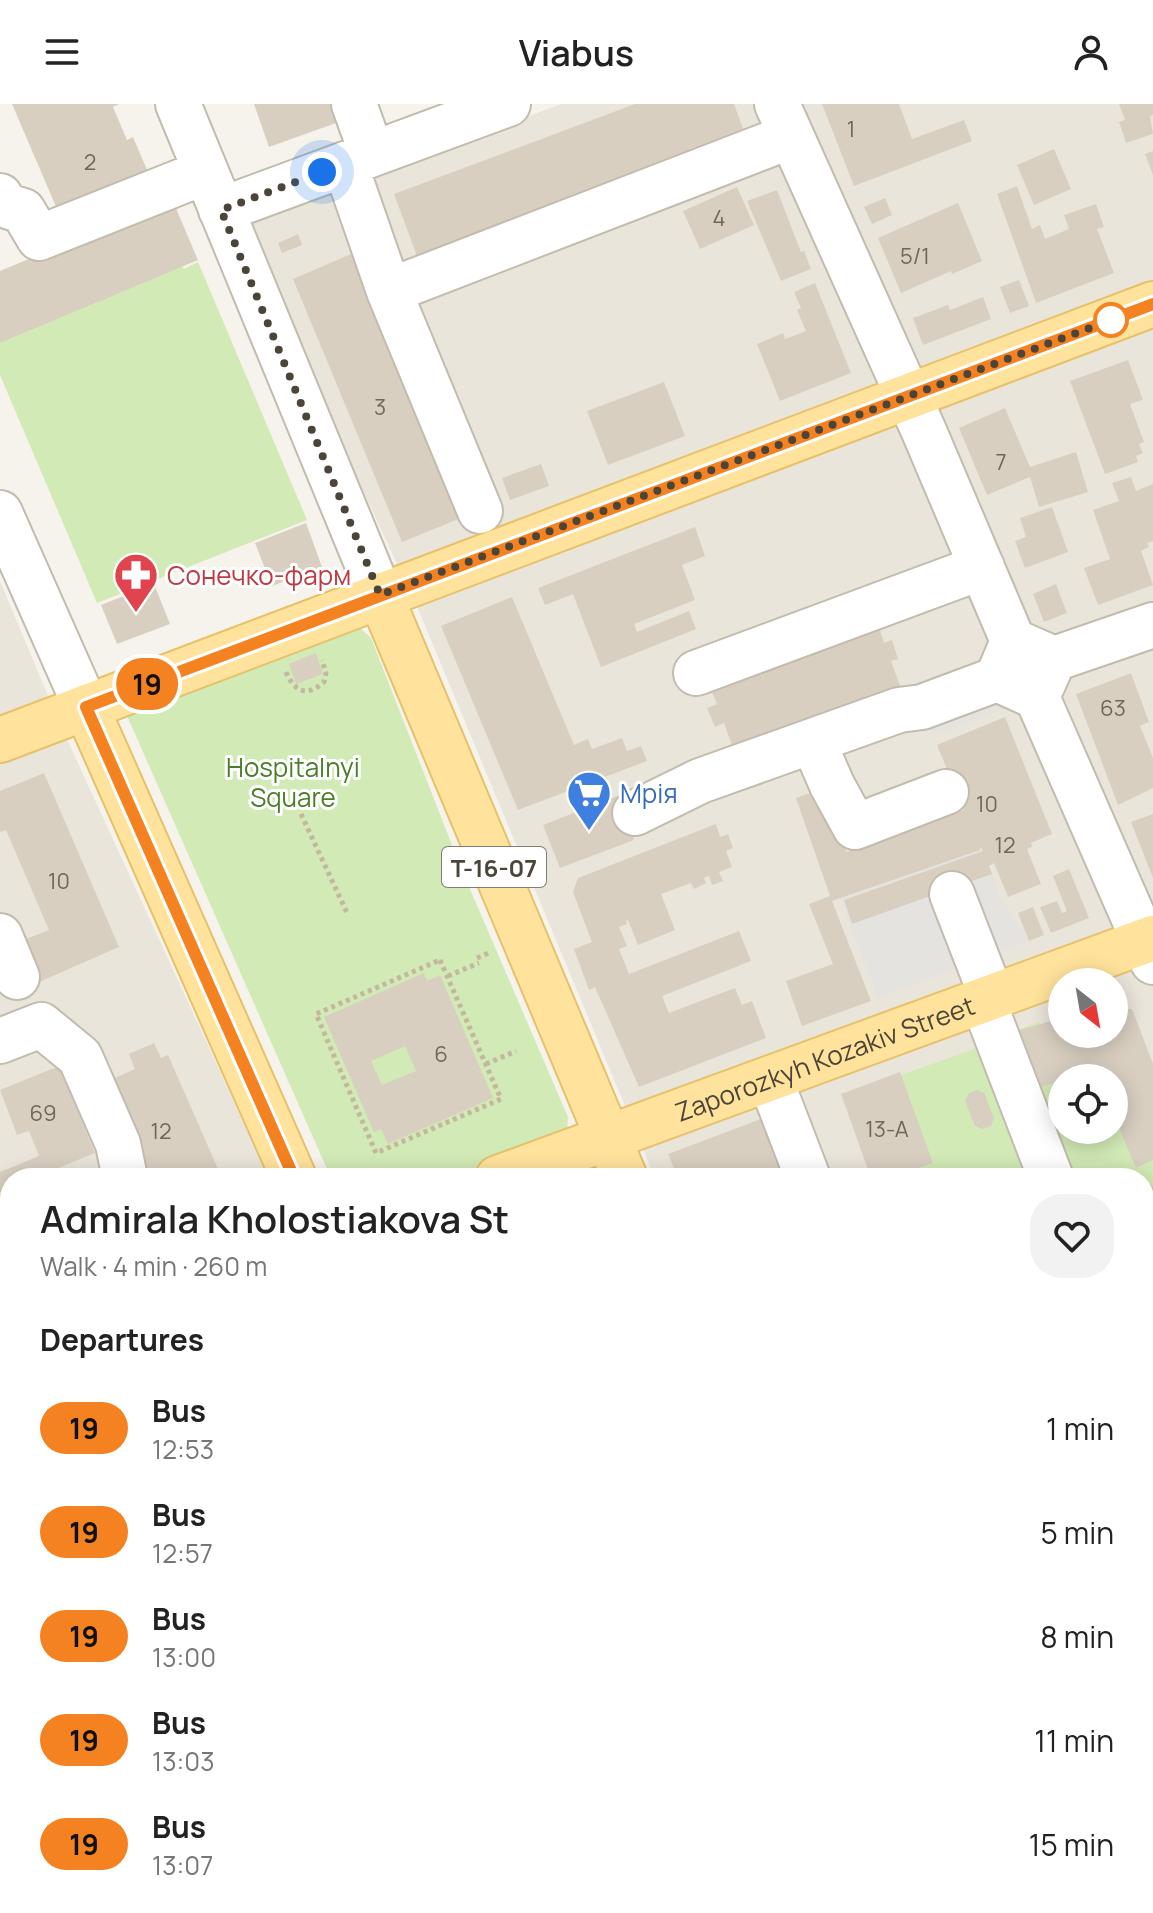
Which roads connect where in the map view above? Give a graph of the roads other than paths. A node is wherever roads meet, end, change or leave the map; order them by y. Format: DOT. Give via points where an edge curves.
graph roads {
  1 [pos="178,104"];
  2 [pos="354,104"];
  3 [pos="508,104"];
  4 [pos="784,120"];
  5 [pos="358,159"];
  6 [pos="213,191"];
  7 [pos="0,196"];
  8 [pos="389,291"];
  9 [pos="1153,304"];
  10 [pos="908,397"];
  11 [pos="480,511"];
  12 [pos="0,513"];
  13 [pos="982,567"];
  14 [pos="380,595"];
  15 [pos="1153,625"];
  16 [pos="1005,660"];
  17 [pos="696,673"];
  18 [pos="1046,678"];
  19 [pos="86,707"];
  20 [pos="0,740"];
  21 [pos="813,741"];
  22 [pos="946,792"];
  23 [pos="635,813"];
  24 [pos="952,894"];
  25 [pos="0,936"];
  26 [pos="1150,947"];
  27 [pos="17,977"];
  28 [pos="988,999"];
  29 [pos="0,1041"];
  30 [pos="770,1079"];
  31 [pos="608,1139"];
  32 [pos="123,1168"];
  33 [pos="290,1168"];
  34 [pos="526,1168"];
  35 [pos="621,1168"];
  36 [pos="804,1168"];
  37 [pos="1047,1168"];
  1 -- 6 [label="street"];
  2 -- 5 [label="street"];
  3 -- 5 [label="street"];
  4 -- 8 [label="street"];
  4 -- 10 [label="street"];
  5 -- 6 [label="street"];
  5 -- 8 [label="street"];
  6 -- 7 [label="street" via="39,238 23,211 4,205"];
  6 -- 14 [label="street"];
  8 -- 11 [label="street"];
  9 -- 10 [label="main road"];
  10 -- 13 [label="street"];
  10 -- 14 [label="main road"];
  12 -- 19 [label="street"];
  13 -- 16 [label="street"];
  13 -- 17 [label="street"];
  14 -- 19 [label="main road"];
  14 -- 31 [label="main road, Т-16-07"];
  15 -- 18 [label="street"];
  16 -- 18 [label="street"];
  16 -- 21 [label="street" via="922,707"];
  18 -- 26 [label="street"];
  19 -- 20 [label="main road"];
  19 -- 33 [label="main road"];
  21 -- 22 [label="street" via="855,827"];
  21 -- 23 [label="street" via="700,781"];
  24 -- 28 [label="street"];
  25 -- 27 [label="street"];
  26 -- 28 [label="main road, Zaporozkyh Kozakiv Street"];
  28 -- 30 [label="main road, Zaporozkyh Kozakiv Street"];
  28 -- 37 [label="street"];
  29 -- 32 [label="street" via="41,1025 80,1057 118,1144"];
  30 -- 31 [label="main road, Zaporozkyh Kozakiv Street"];
  30 -- 36 [label="street"];
  31 -- 34 [label="main road, Zaporozkyh Kozakiv Street"];
  31 -- 35 [label="main road"];
}
